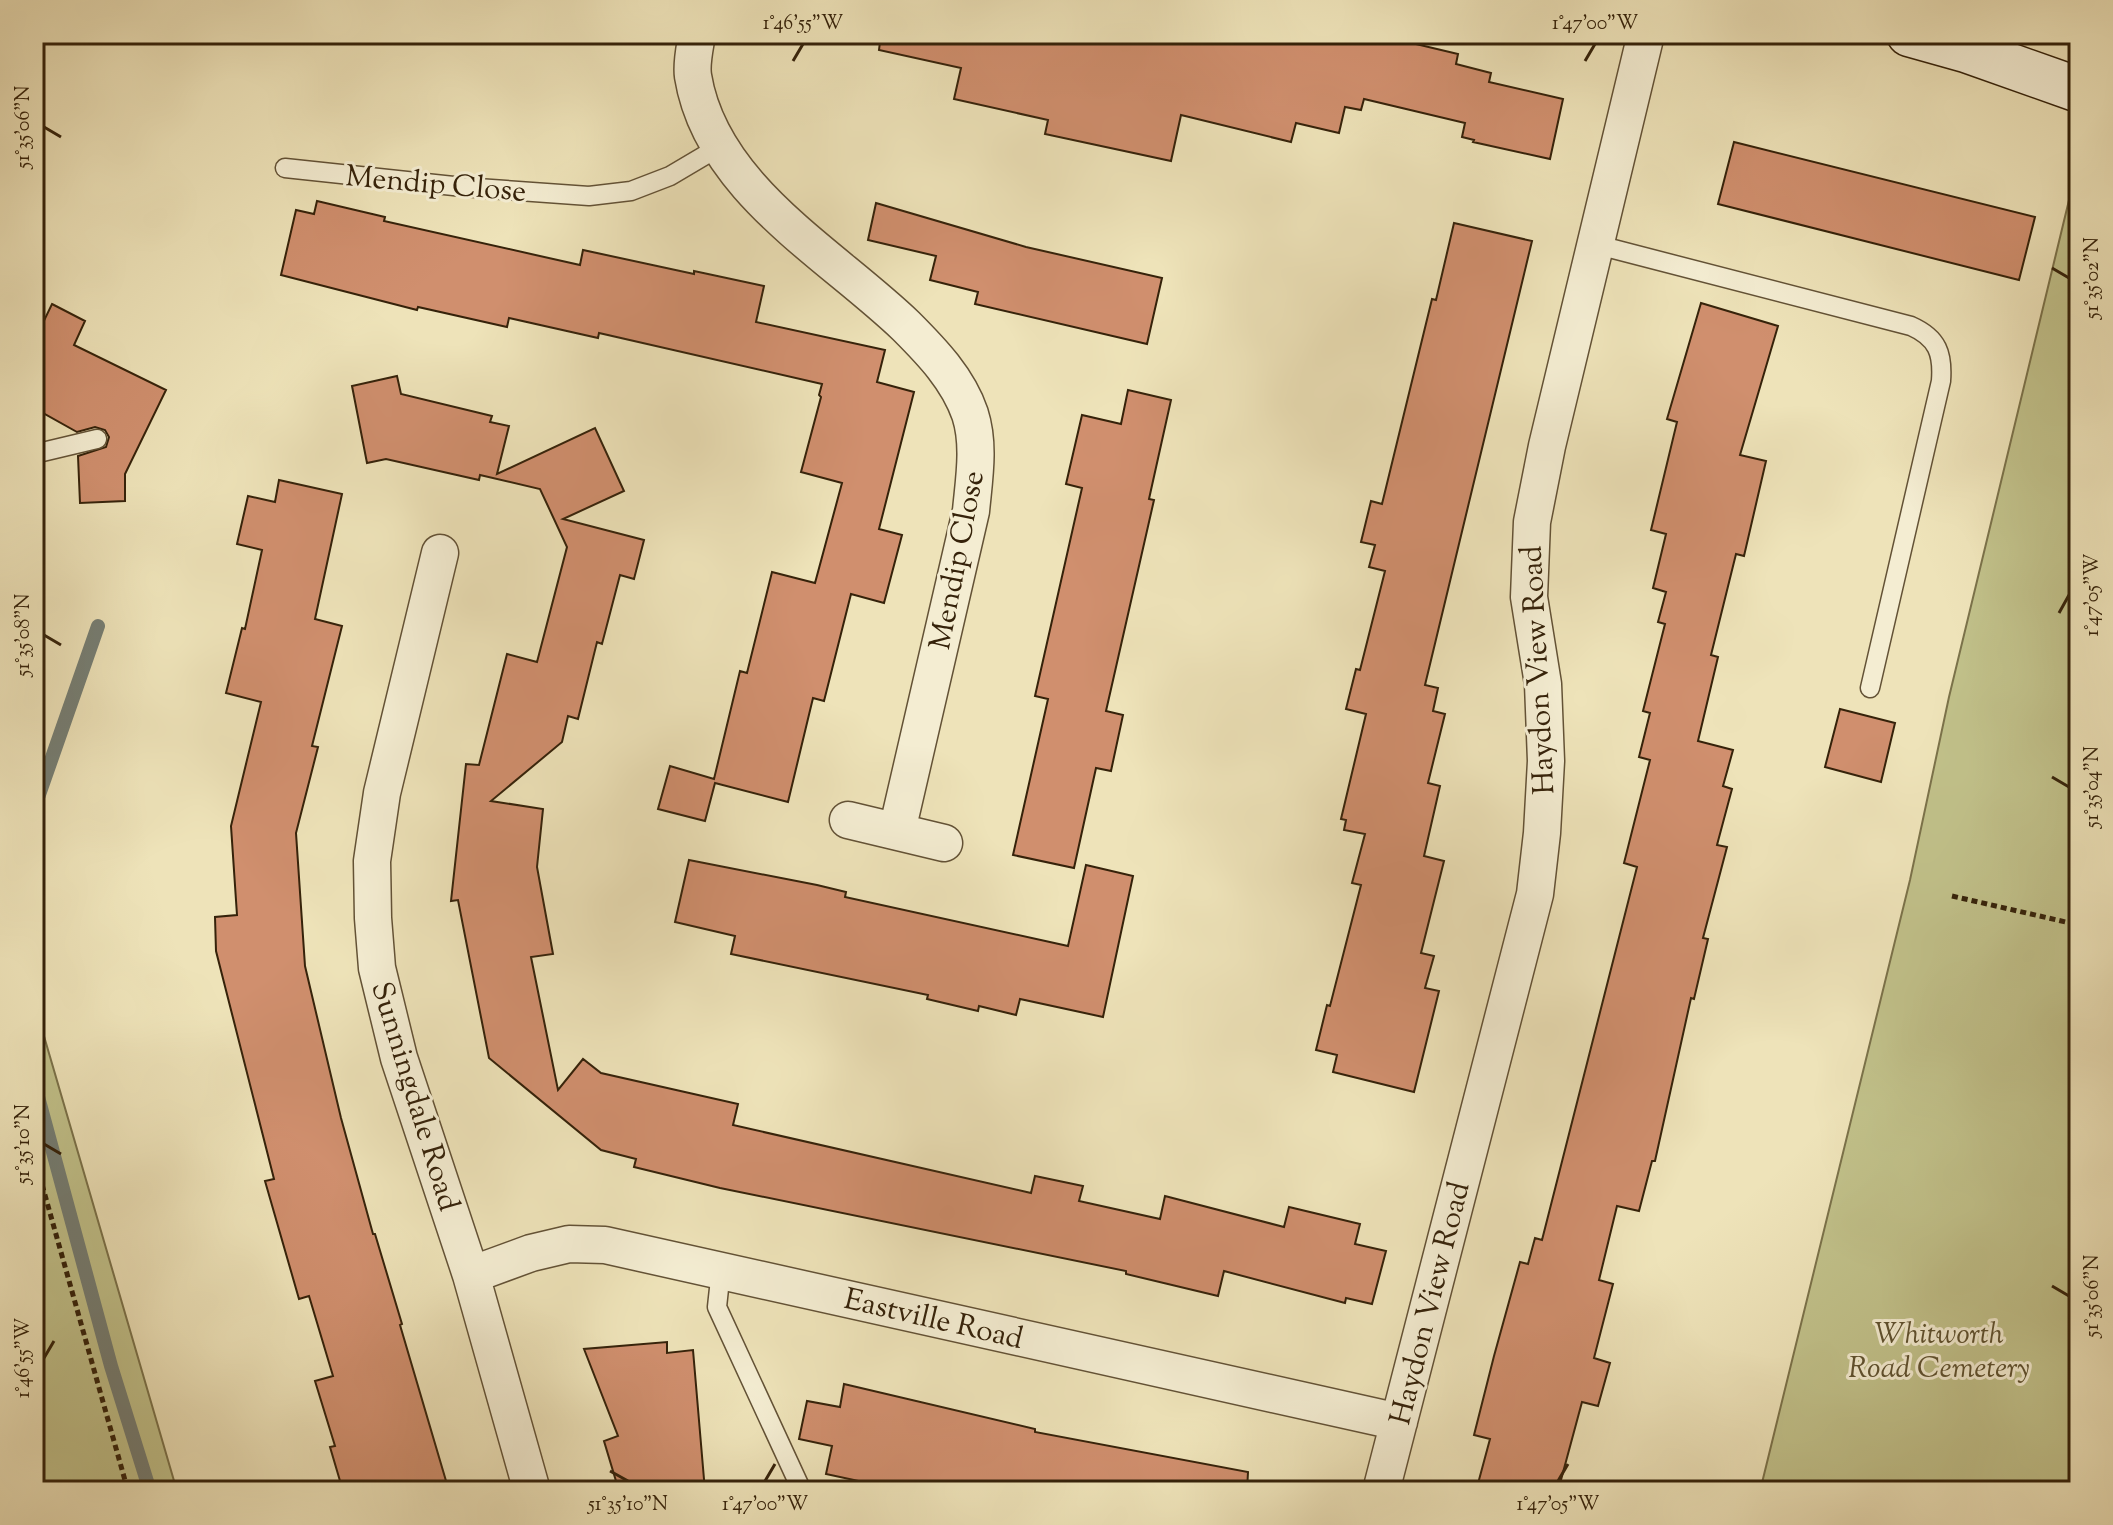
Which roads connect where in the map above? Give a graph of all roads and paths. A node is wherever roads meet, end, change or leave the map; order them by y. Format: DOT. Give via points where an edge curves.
graph roads {
  1 [pos="697,34"];
  2 [pos="1646,34"];
  3 [pos="1909,34"];
  4 [pos="2079,90"];
  5 [pos="719,147"];
  6 [pos="285,168"];
  7 [pos="1594,244"];
  8 [pos="97,439"];
  9 [pos="34,454"];
  10 [pos="440,553"];
  11 [pos="1870,688"];
  12 [pos="848,820"];
  13 [pos="897,831"];
  14 [pos="944,843"];
  15 [pos="1952,896"];
  16 [pos="2079,925"];
  17 [pos="34,1156"];
  18 [pos="721,1270"];
  19 [pos="471,1275"];
  20 [pos="1399,1422"];
  21 [pos="128,1491"];
  22 [pos="532,1491"];
  23 [pos="802,1491"];
  24 [pos="1381,1491"];
  1 -- 5 [label="street, Mendip Close" via="692,73 705,121"];
  2 -- 7 [label="street, Haydon View Road"];
  3 -- 4 [label="main road"];
  5 -- 6 [label="lane, Mendip Close" via="670,176 631,191 589,196"];
  5 -- 13 [label="street, Mendip Close" via="765,204 930,350 955,382 971,415 976,457 971,511"];
  7 -- 11 [label="lane" via="1911,326 1939,348 1941,381"];
  7 -- 20 [label="street, Haydon View Road" via="1532,522 1529,597 1543,684 1546,761 1535,894"];
  8 -- 9 [label="lane"];
  10 -- 19 [label="street, Sunningdale Road" via="382,793 372,861 373,918 377,968 399,1058"];
  12 -- 13 [label="street"];
  13 -- 14 [label="street"];
  15 -- 16 [label="path"];
  17 -- 21 [label="path"];
  18 -- 19 [label="street, Eastville Road" via="605,1245 569,1244"];
  18 -- 20 [label="street, Eastville Road"];
  18 -- 23 [label="lane" via="717,1307"];
  19 -- 22 [label="street, Sunningdale Road"];
  20 -- 24 [label="street, Haydon View Road"];
}
